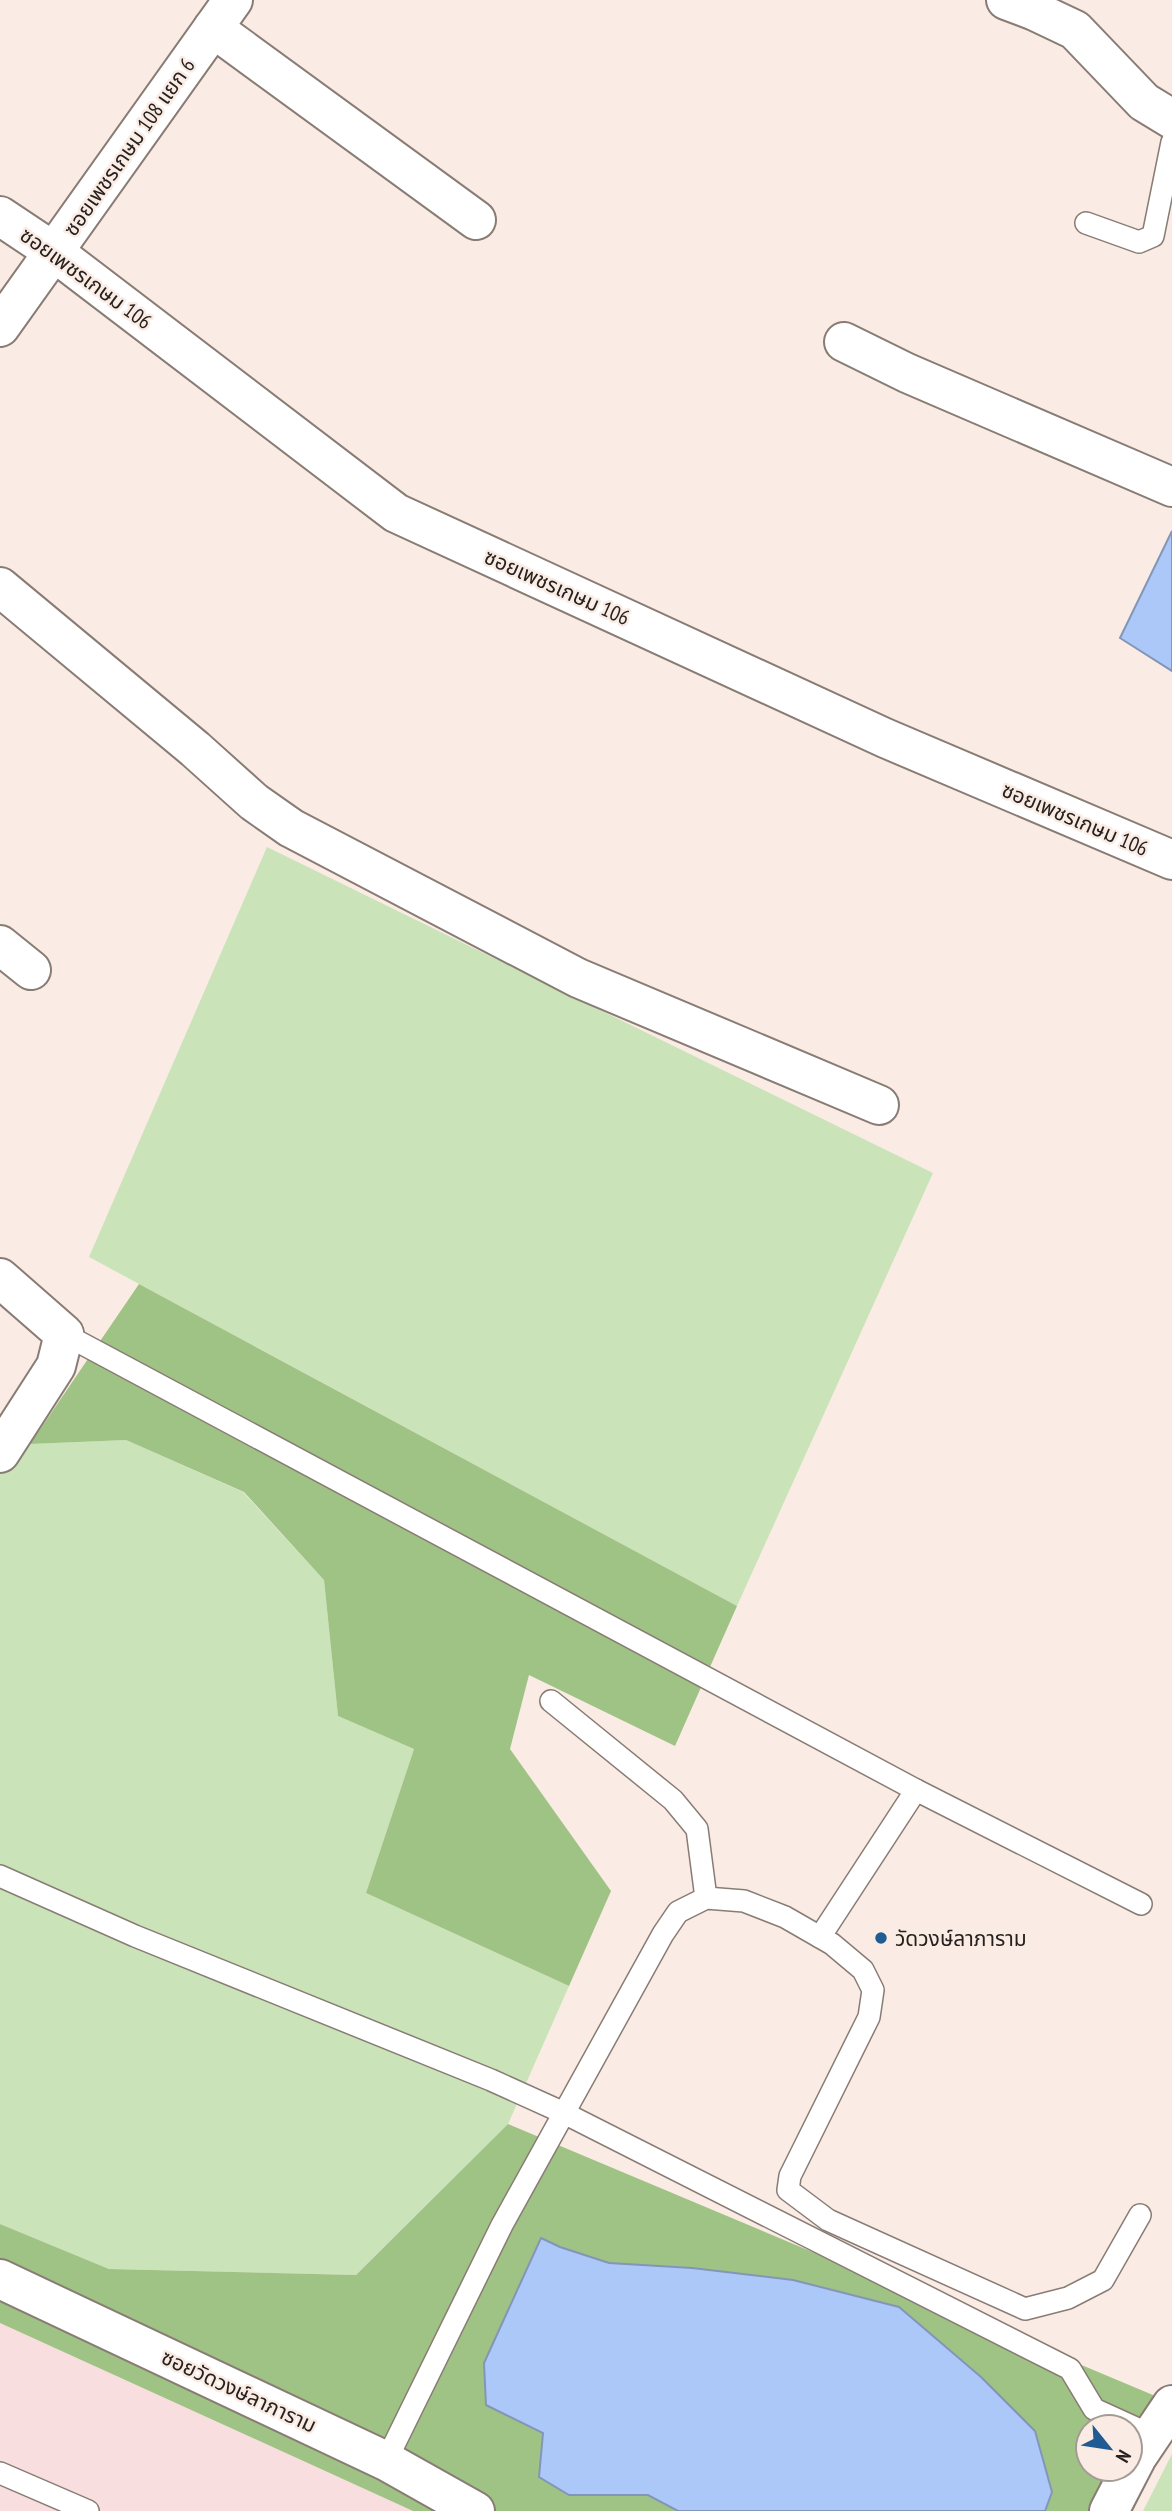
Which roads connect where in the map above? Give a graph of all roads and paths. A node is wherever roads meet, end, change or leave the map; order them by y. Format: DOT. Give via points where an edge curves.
graph roads {
  1 [pos="1006,0"];
  2 [pos="223,14"];
  3 [pos="1172,119"];
  4 [pos="1172,142"];
  5 [pos="0,216"];
  6 [pos="476,220"];
  7 [pos="1086,223"];
  8 [pos="54,252"];
  9 [pos="0,327"];
  10 [pos="844,342"];
  11 [pos="1172,487"];
  12 [pos="0,587"];
  13 [pos="1172,860"];
  14 [pos="0,945"];
  15 [pos="31,970"];
  16 [pos="880,1105"];
  17 [pos="0,1278"];
  18 [pos="64,1334"];
  19 [pos="0,1453"];
  20 [pos="551,1701"];
  21 [pos="916,1790"];
  22 [pos="0,1876"];
  23 [pos="706,1898"];
  24 [pos="1140,1904"];
  25 [pos="820,1937"];
  26 [pos="564,2113"];
  27 [pos="1139,2215"];
  28 [pos="0,2279"];
  29 [pos="1165,2418"];
  30 [pos="386,2461"];
  31 [pos="0,2473"];
  32 [pos="88,2511"];
  33 [pos="475,2511"];
  34 [pos="1109,2511"];
  1 -- 3 [label="street" via="1075,30 1144,102"];
  2 -- 6 [label="street"];
  2 -- 8 [label="street, ซอยเพชรเกษม 108 แยก 6"];
  4 -- 7 [label="lane" via="1153,236 1139,242"];
  5 -- 8 [label="street, ซอยเพชรเกษม 106"];
  8 -- 9 [label="street, ซอยเพชรเกษม 108 แยก 6"];
  8 -- 13 [label="street, ซอยเพชรเกษม 106" via="397,513 885,738"];
  10 -- 11 [label="street"];
  12 -- 16 [label="street" via="254,802 291,828 578,978"];
  14 -- 15 [label="street"];
  17 -- 18 [label="street"];
  18 -- 19 [label="street" via="56,1366"];
  18 -- 21 [label="lane"];
  20 -- 23 [label="lane" via="687,1813 697,1829"];
  21 -- 24 [label="lane"];
  21 -- 25 [label="lane"];
  22 -- 26 [label="lane"];
  23 -- 25 [label="lane" via="744,1901"];
  23 -- 26 [label="lane" via="678,1912 663,1934"];
  25 -- 27 [label="lane" via="863,1970 873,1990 869,2017 790,2176 788,2190 828,2220 1025,2309 1068,2298 1103,2280"];
  26 -- 29 [label="lane" via="1070,2369 1094,2409"];
  26 -- 30 [label="lane" via="502,2225"];
  28 -- 30 [label="street, ซอยวัดวงษ์ลาภาราม"];
  29 -- 34 [label="street" via="1137,2457"];
  30 -- 33 [label="street, ซอยวัดวงษ์ลาภาราม"];
  31 -- 32 [label="lane"];
}
